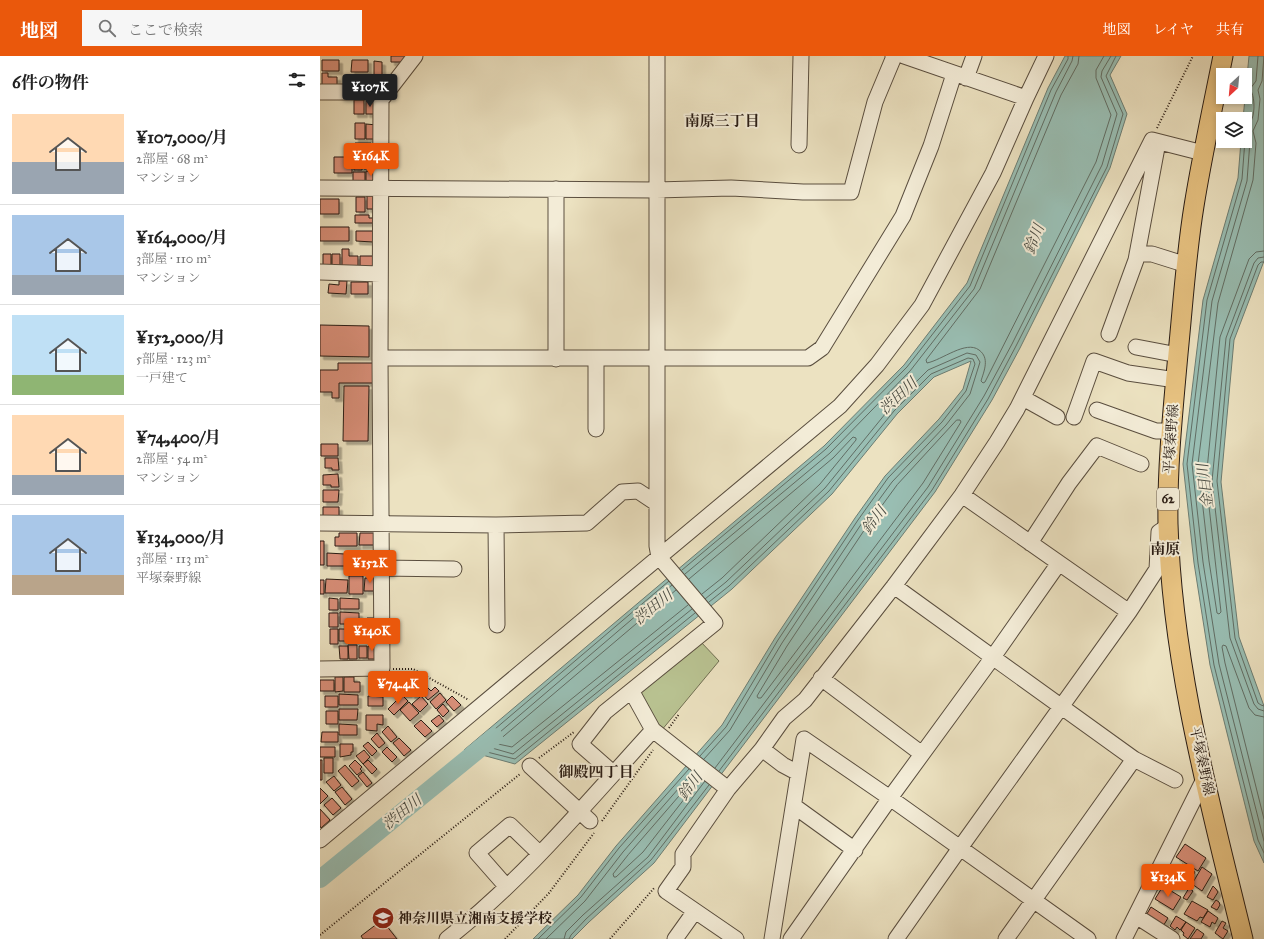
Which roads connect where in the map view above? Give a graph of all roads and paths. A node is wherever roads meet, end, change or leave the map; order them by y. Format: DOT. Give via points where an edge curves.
graph roads {
  1 [pos="415,56"];
  2 [pos="657,56"];
  3 [pos="800,56"];
  4 [pos="893,56"];
  5 [pos="904,56"];
  6 [pos="974,56"];
  7 [pos="1046,56"];
  8 [pos="1193,56"];
  9 [pos="1223,56"];
  10 [pos="960,76"];
  11 [pos="320,92"];
  12 [pos="387,92"];
  13 [pos="1026,98"];
  14 [pos="1155,141"];
  15 [pos="799,145"];
  16 [pos="1203,153"];
  17 [pos="320,188"];
  18 [pos="381,188"];
  19 [pos="556,189"];
  20 [pos="656,190"];
  21 [pos="1137,254"];
  22 [pos="1186,265"];
  23 [pos="320,272"];
  24 [pos="380,274"];
  25 [pos="1109,334"];
  26 [pos="1136,347"];
  27 [pos="1178,355"];
  28 [pos="380,358"];
  29 [pos="556,359"];
  30 [pos="596,359"];
  31 [pos="658,359"];
  32 [pos="1176,380"];
  33 [pos="1023,398"];
  34 [pos="1097,410"];
  35 [pos="1074,417"];
  36 [pos="1057,418"];
  37 [pos="596,429"];
  38 [pos="1171,431"];
  39 [pos="1141,464"];
  40 [pos="962,494"];
  41 [pos="656,503"];
  42 [pos="320,523"];
  43 [pos="381,523"];
  44 [pos="496,525"];
  45 [pos="1168,526"];
  46 [pos="1030,542"];
  47 [pos="659,557"];
  48 [pos="1059,563"];
  49 [pos="381,568"];
  50 [pos="454,569"];
  51 [pos="894,586"];
  52 [pos="1129,612"];
  53 [pos="497,626"];
  54 [pos="993,656"];
  55 [pos="382,668"];
  56 [pos="320,669"];
  57 [pos="821,678"];
  58 [pos="632,692"];
  59 [pos="1061,706"];
  60 [pos="480,707"];
  61 [pos="679,714"];
  62 [pos="574,732"];
  63 [pos="661,737"];
  64 [pos="762,749"];
  65 [pos="922,754"];
  66 [pos="1134,759"];
  67 [pos="530,766"];
  68 [pos="613,773"];
  69 [pos="798,773"];
  70 [pos="1205,777"];
  71 [pos="1175,780"];
  72 [pos="728,789"];
  73 [pos="890,798"];
  74 [pos="794,806"];
  75 [pos="592,822"];
  76 [pos="320,840"];
  77 [pos="960,848"];
  78 [pos="855,850"];
  79 [pos="539,854"];
  80 [pos="658,882"];
  81 [pos="506,886"];
  82 [pos="1033,900"];
  83 [pos="695,911"];
  84 [pos="1136,916"];
  85 [pos="320,935"];
  86 [pos="447,939"];
  87 [pos="505,939"];
  88 [pos="610,939"];
  89 [pos="675,939"];
  90 [pos="736,939"];
  91 [pos="772,939"];
  92 [pos="791,939"];
  93 [pos="896,939"];
  94 [pos="1006,939"];
  95 [pos="1088,939"];
  96 [pos="1124,939"];
  97 [pos="1172,939"];
  98 [pos="1243,939"];
  1 -- 12 [label="street"];
  2 -- 20 [label="street"];
  3 -- 15 [label="street"];
  4 -- 20 [label="street" via="874,102 851,192 731,188"];
  5 -- 10 [label="street"];
  6 -- 10 [label="street"];
  7 -- 13 [label="street"];
  8 -- 14 [label="path"];
  9 -- 16 [label="main road, 平塚秦野線 / 62"];
  10 -- 13 [label="street"];
  10 -- 31 [label="street" via="903,216 822,348 808,358"];
  11 -- 12 [label="street"];
  12 -- 18 [label="street" via="381,100"];
  13 -- 47 [label="street" via="993,173 922,305 877,365 840,406"];
  14 -- 16 [label="street"];
  14 -- 21 [label="street"];
  14 -- 33 [label="street"];
  16 -- 22 [label="main road, 平塚秦野線 / 62"];
  17 -- 18 [label="street"];
  18 -- 19 [label="street"];
  18 -- 24 [label="street"];
  19 -- 20 [label="street"];
  19 -- 29 [label="street"];
  20 -- 31 [label="street"];
  21 -- 22 [label="street" via="1152,254"];
  21 -- 25 [label="street"];
  22 -- 27 [label="main road, 平塚秦野線 / 62"];
  23 -- 24 [label="street"];
  24 -- 28 [label="street"];
  26 -- 27 [label="street"];
  27 -- 32 [label="main road, 平塚秦野線 / 62"];
  28 -- 29 [label="street"];
  28 -- 43 [label="street"];
  29 -- 30 [label="street"];
  30 -- 31 [label="street"];
  30 -- 37 [label="street"];
  31 -- 41 [label="street"];
  32 -- 35 [label="street" via="1128,373 1094,360"];
  32 -- 38 [label="main road, 平塚秦野線 / 62"];
  33 -- 36 [label="street"];
  33 -- 40 [label="street"];
  34 -- 38 [label="street" via="1156,431"];
  38 -- 45 [label="main road, 平塚秦野線 / 62"];
  39 -- 46 [label="street" via="1097,446"];
  40 -- 46 [label="street"];
  40 -- 51 [label="street"];
  41 -- 44 [label="street" via="638,491 622,492 587,523"];
  41 -- 47 [label="street"];
  42 -- 43 [label="street"];
  43 -- 44 [label="street"];
  43 -- 49 [label="street"];
  44 -- 53 [label="street"];
  45 -- 52 [label="street" via="1159,532 1156,569"];
  45 -- 70 [label="main road, 平塚秦野線 / 62" via="1175,612 1184,676"];
  46 -- 48 [label="street"];
  47 -- 58 [label="street" via="715,624"];
  47 -- 60 [label="street"];
  48 -- 52 [label="street"];
  48 -- 54 [label="street"];
  49 -- 50 [label="street"];
  49 -- 55 [label="street"];
  51 -- 54 [label="street"];
  51 -- 57 [label="street"];
  52 -- 59 [label="street"];
  54 -- 59 [label="street"];
  54 -- 65 [label="street"];
  55 -- 56 [label="street"];
  55 -- 60 [label="path" via="413,669"];
  57 -- 64 [label="street" via="804,700 784,718"];
  57 -- 65 [label="street"];
  58 -- 63 [label="street"];
  58 -- 68 [label="street" via="605,712 580,744"];
  59 -- 66 [label="street"];
  59 -- 77 [label="street"];
  60 -- 76 [label="street"];
  61 -- 63 [label="path"];
  62 -- 67 [label="path"];
  63 -- 68 [label="street"];
  63 -- 72 [label="street"];
  63 -- 75 [label="path"];
  64 -- 69 [label="street"];
  64 -- 72 [label="street"];
  65 -- 73 [label="street"];
  66 -- 71 [label="street"];
  66 -- 82 [label="street"];
  67 -- 75 [label="street"];
  67 -- 85 [label="path"];
  68 -- 75 [label="street"];
  69 -- 73 [label="street" via="804,739"];
  69 -- 74 [label="street"];
  70 -- 84 [label="street"];
  70 -- 98 [label="main road, 平塚秦野線 / 62"];
  72 -- 83 [label="street" via="683,854 683,867 666,890"];
  73 -- 77 [label="street"];
  73 -- 78 [label="street"];
  74 -- 78 [label="street"];
  74 -- 91 [label="street"];
  75 -- 79 [label="street"];
  75 -- 87 [label="path" via="549,894"];
  77 -- 82 [label="street"];
  77 -- 93 [label="street"];
  78 -- 92 [label="street"];
  79 -- 81 [label="street"];
  79 -- 81 [label="street" via="510,825 477,853"];
  80 -- 88 [label="path"];
  81 -- 86 [label="street"];
  82 -- 94 [label="street"];
  82 -- 95 [label="street"];
  83 -- 89 [label="street"];
  83 -- 90 [label="street"];
  84 -- 96 [label="street"];
  84 -- 97 [label="street"];
}
